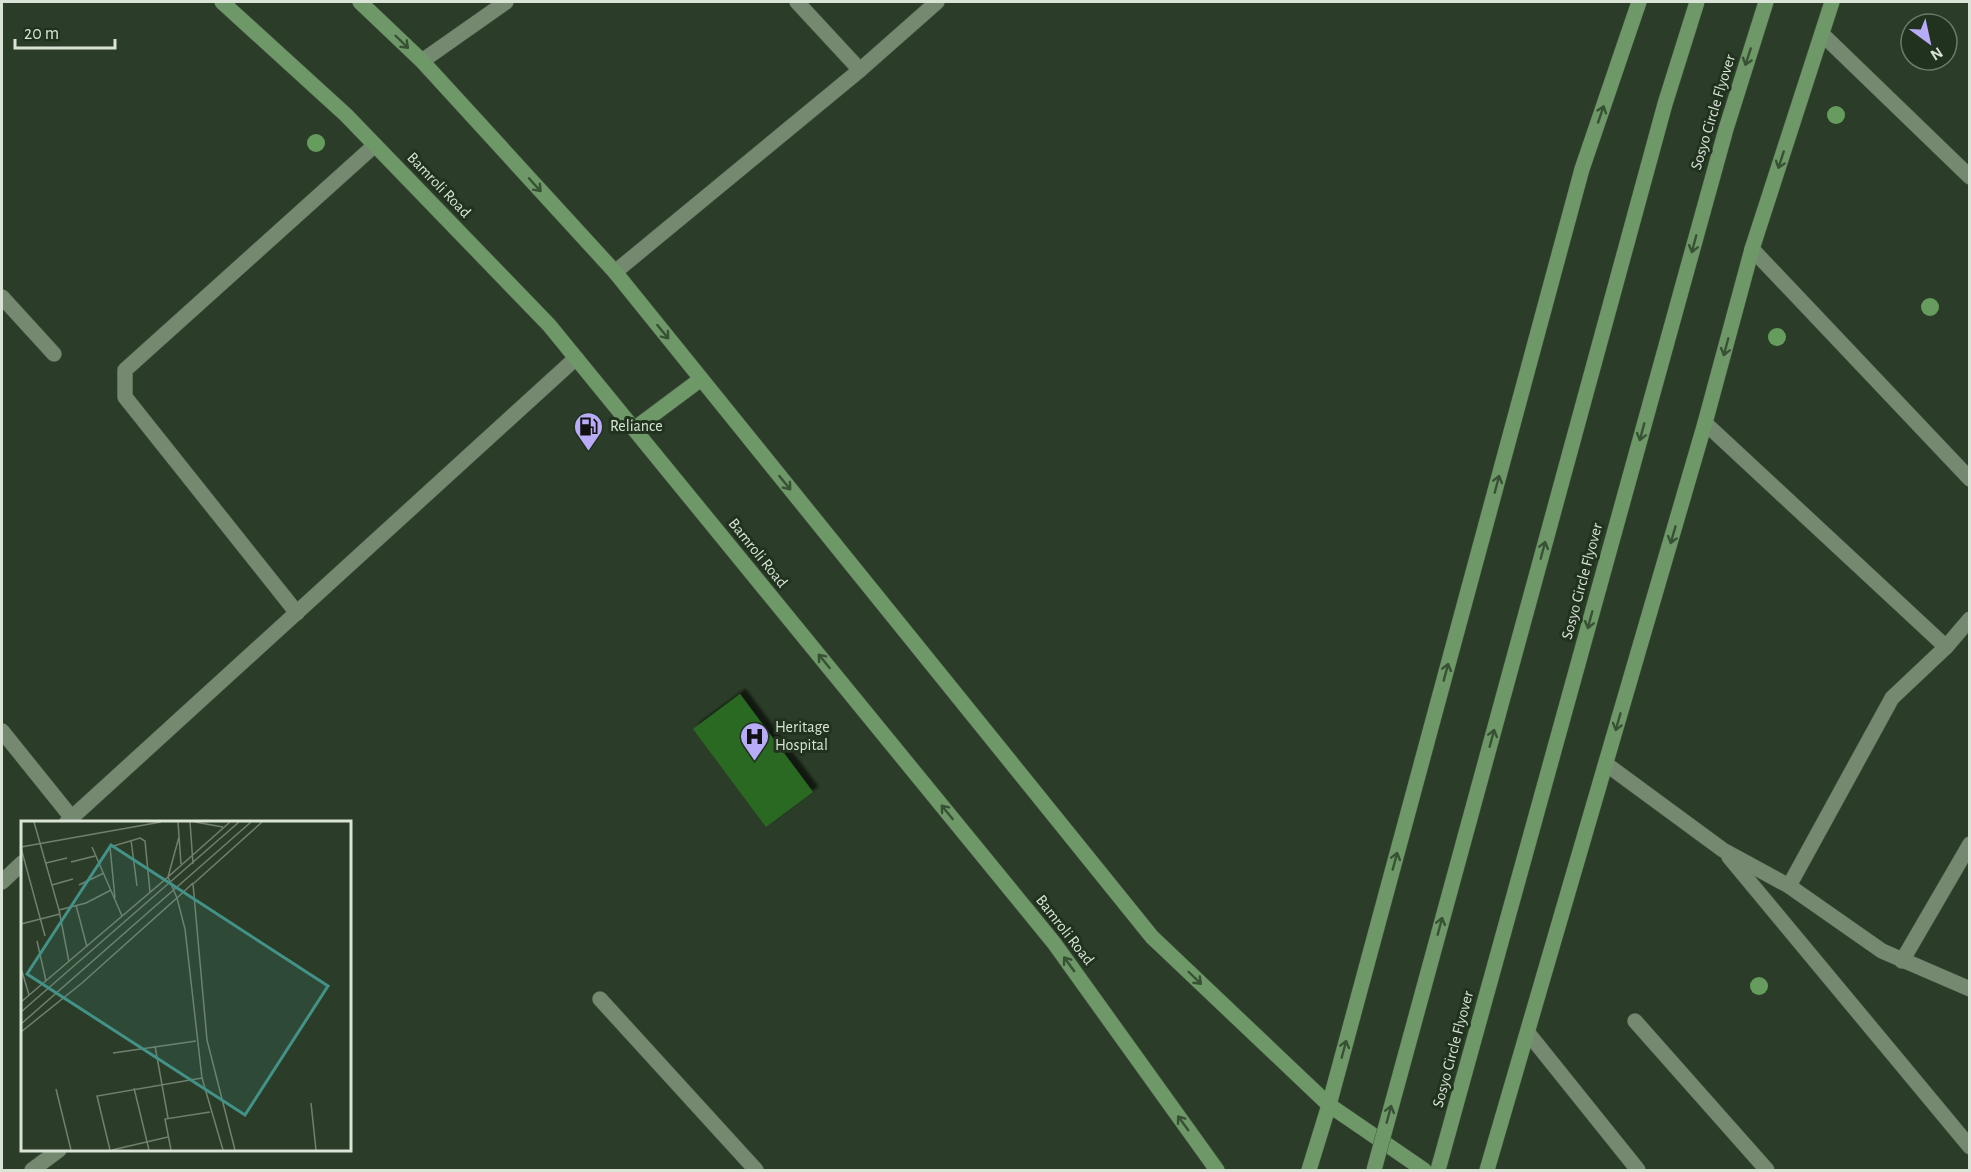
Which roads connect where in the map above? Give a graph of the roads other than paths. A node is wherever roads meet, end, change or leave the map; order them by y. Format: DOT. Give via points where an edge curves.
graph roads {
  1 [pos="222,2"];
  2 [pos="360,2"];
  3 [pos="506,2"];
  4 [pos="797,2"];
  5 [pos="936,2"];
  6 [pos="1639,2"];
  7 [pos="1697,2"];
  8 [pos="1766,2"];
  9 [pos="1832,2"];
  10 [pos="1822,33"];
  11 [pos="422,61"];
  12 [pos="860,70"];
  13 [pos="375,145"];
  14 [pos="1970,177"];
  15 [pos="1752,249"];
  16 [pos="615,272"];
  17 [pos="2,297"];
  18 [pos="54,354"];
  19 [pos="576,358"];
  20 [pos="700,379"];
  21 [pos="1706,423"];
  22 [pos="634,429"];
  23 [pos="1970,479"];
  24 [pos="297,613"];
  25 [pos="1970,619"];
  26 [pos="1946,647"];
  27 [pos="2,731"];
  28 [pos="1606,764"];
  29 [pos="69,820"];
  30 [pos="1970,844"];
  31 [pos="1723,850"];
  32 [pos="21,864"];
  33 [pos="2,882"];
  34 [pos="1789,886"];
  35 [pos="1902,961"];
  36 [pos="1970,989"];
  37 [pos="600,999"];
  38 [pos="1635,1021"];
  39 [pos="1528,1034"];
  40 [pos="1329,1105"];
  41 [pos="1970,1146"];
  42 [pos="56,1151"];
  43 [pos="32,1170"];
  44 [pos="756,1170"];
  45 [pos="1217,1170"];
  46 [pos="1309,1170"];
  47 [pos="1374,1170"];
  48 [pos="1424,1170"];
  49 [pos="1438,1170"];
  50 [pos="1486,1170"];
  51 [pos="1638,1170"];
  52 [pos="1767,1170"];
  1 -- 13 [label="street, Bamroli Road"];
  2 -- 11 [label="street, one-way"];
  3 -- 11 [label="street"];
  4 -- 12 [label="street"];
  5 -- 12 [label="street"];
  40 -- 6 [label="street, one-way" via="1582,169"];
  47 -- 7 [label="street, one-way, bridge" via="1665,104"];
  8 -- 49 [label="street, Sosyo Circle Flyover, one-way" via="1726,129"];
  9 -- 10 [label="street"];
  10 -- 14 [label="street"];
  10 -- 15 [label="street, one-way"];
  11 -- 16 [label="street, one-way"];
  12 -- 16 [label="street"];
  13 -- 19 [label="street, Bamroli Road" via="549,325"];
  13 -- 24 [label="street" via="125,370 125,397"];
  15 -- 21 [label="street, one-way"];
  15 -- 23 [label="street"];
  16 -- 20 [label="street, one-way"];
  17 -- 18 [label="street"];
  19 -- 22 [label="street, Bamroli Road"];
  19 -- 24 [label="street"];
  20 -- 22 [label="street"];
  20 -- 40 [label="street, one-way" via="1152,937"];
  21 -- 26 [label="street"];
  21 -- 28 [label="street, one-way"];
  45 -- 22 [label="street, Bamroli Road, one-way" via="1054,943"];
  24 -- 29 [label="street"];
  25 -- 26 [label="street"];
  26 -- 34 [label="street" via="1892,698 1879,717"];
  27 -- 29 [label="street"];
  28 -- 31 [label="street"];
  28 -- 39 [label="street"];
  30 -- 35 [label="street"];
  31 -- 34 [label="street"];
  31 -- 41 [label="street"];
  32 -- 33 [label="street"];
  34 -- 35 [label="street"];
  35 -- 36 [label="street"];
  37 -- 44 [label="street"];
  38 -- 52 [label="street"];
  39 -- 50 [label="street"];
  39 -- 51 [label="street"];
  40 -- 46 [label="street"];
  40 -- 48 [label="street"];
  42 -- 43 [label="street"];
}
